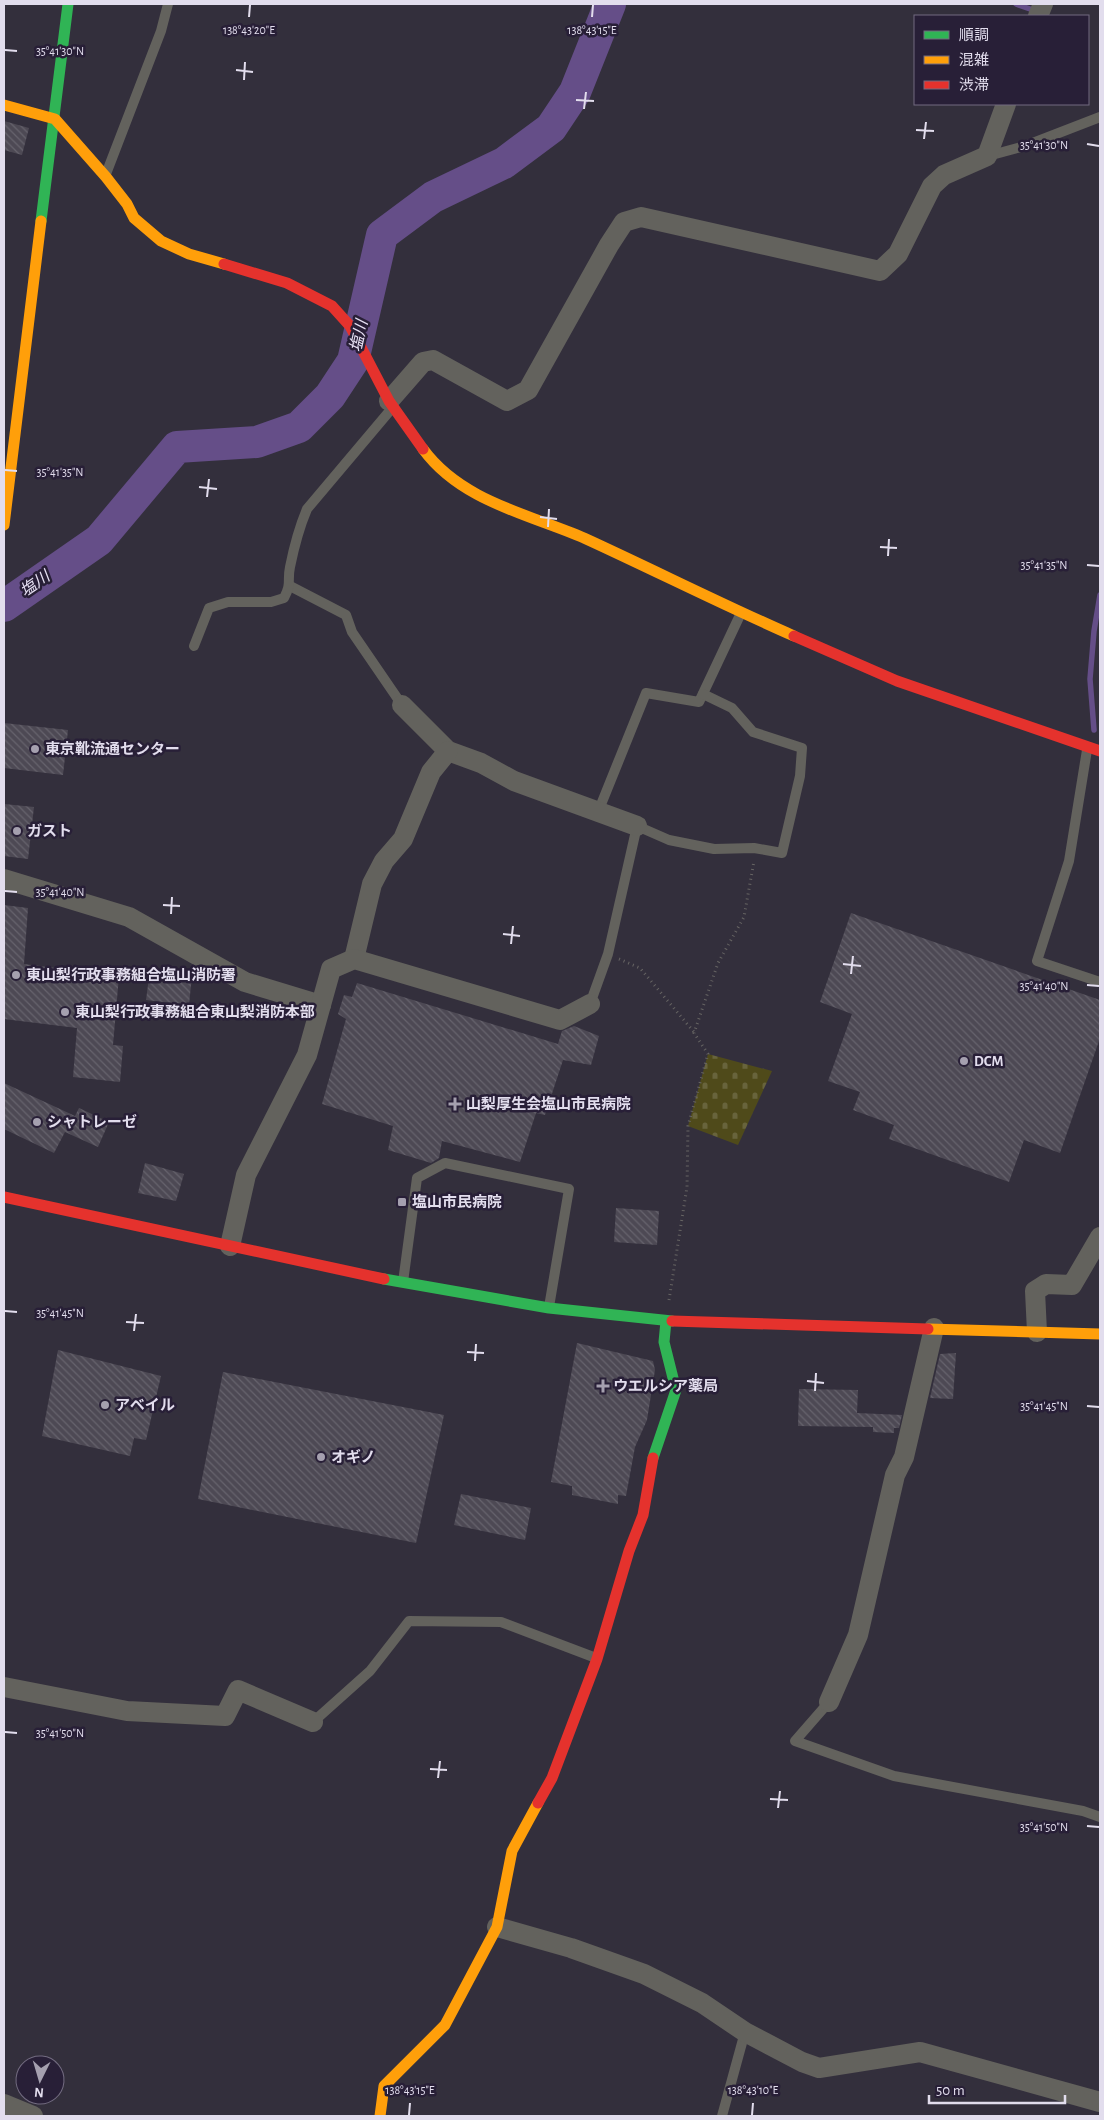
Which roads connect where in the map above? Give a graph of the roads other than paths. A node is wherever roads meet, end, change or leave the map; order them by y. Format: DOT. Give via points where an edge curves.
graph roads {
  1 [pos="68,4"];
  2 [pos="168,4"];
  3 [pos="4,105"];
  4 [pos="1006,105"];
  5 [pos="1100,117"];
  6 [pos="54,119"];
  7 [pos="987,156"];
  8 [pos="106,176"];
  9 [pos="391,404"];
  10 [pos="4,525"];
  11 [pos="290,586"];
  12 [pos="741,612"];
  13 [pos="194,646"];
  14 [pos="703,694"];
  15 [pos="402,705"];
  16 [pos="1088,748"];
  17 [pos="448,751"];
  18 [pos="1100,751"];
  19 [pos="598,812"];
  20 [pos="637,826"];
  21 [pos="4,879"];
  22 [pos="354,959"];
  23 [pos="1100,982"];
  24 [pos="590,1004"];
  25 [pos="321,1005"];
  26 [pos="4,1197"];
  27 [pos="1100,1237"];
  28 [pos="230,1246"];
  29 [pos="403,1283"];
  30 [pos="549,1308"];
  31 [pos="666,1321"];
  32 [pos="934,1328"];
  33 [pos="1037,1332"];
  34 [pos="1100,1334"];
  35 [pos="597,1659"];
  36 [pos="4,1687"];
  37 [pos="829,1702"];
  38 [pos="313,1722"];
  39 [pos="1100,1816"];
  40 [pos="498,1927"];
  41 [pos="745,2032"];
  42 [pos="1100,2102"];
  43 [pos="4,2104"];
  44 [pos="33,2116"];
  45 [pos="380,2116"];
  46 [pos="722,2116"];
  1 -- 6 [label="street"];
  2 -- 8 [label="lane" via="161,31"];
  3 -- 6 [label="street"];
  4 -- 7 [label="street"];
  5 -- 7 [label="lane" via="1025,146"];
  6 -- 8 [label="street"];
  6 -- 10 [label="street"];
  7 -- 9 [label="street" via="944,175 932,186 898,254 880,271 641,217 624,222 528,390 508,401 433,360 422,362"];
  8 -- 9 [label="street" via="134,218 161,241 189,254 287,283 332,306 350,326"];
  9 -- 11 [label="lane" via="307,509 289,570"];
  9 -- 12 [label="street" via="430,458 484,499 583,538"];
  11 -- 13 [label="lane" via="284,598 271,602 228,602 209,608"];
  11 -- 15 [label="lane" via="346,615 352,632"];
  12 -- 14 [label="lane"];
  12 -- 16 [label="street" via="897,681"];
  14 -- 19 [label="lane" via="699,702 646,693"];
  14 -- 20 [label="lane" via="732,708 753,732 802,748 800,776 782,853 756,848 714,849 669,840"];
  15 -- 17 [label="street"];
  16 -- 18 [label="street"];
  16 -- 23 [label="lane" via="1069,861 1037,961"];
  17 -- 19 [label="street" via="514,781"];
  17 -- 22 [label="street" via="431,772 403,840 384,861 372,884"];
  19 -- 20 [label="street"];
  20 -- 24 [label="lane" via="608,954"];
  21 -- 25 [label="street" via="129,918 245,982"];
  22 -- 24 [label="street" via="560,1020"];
  22 -- 25 [label="street" via="331,969"];
  25 -- 28 [label="street" via="307,1055 246,1175"];
  26 -- 28 [label="street"];
  27 -- 33 [label="street" via="1072,1284 1046,1284 1035,1291"];
  28 -- 29 [label="street"];
  29 -- 30 [label="street"];
  29 -- 30 [label="lane" via="417,1178 445,1163 569,1189"];
  30 -- 31 [label="street"];
  31 -- 32 [label="street"];
  31 -- 35 [label="street" via="664,1342 676,1390 650,1468 643,1515"];
  32 -- 33 [label="street"];
  32 -- 37 [label="street" via="904,1457 894,1475 858,1635"];
  33 -- 34 [label="street"];
  35 -- 38 [label="lane" via="501,1622 409,1621 370,1670"];
  35 -- 40 [label="street" via="552,1778 512,1851"];
  36 -- 38 [label="street" via="127,1711 226,1716 238,1690"];
  37 -- 39 [label="lane" via="795,1741 894,1776"];
  40 -- 41 [label="street" via="644,1974 702,2004"];
  40 -- 45 [label="street" via="445,2026 384,2086"];
  41 -- 42 [label="street" via="820,2068 920,2052"];
  41 -- 46 [label="lane"];
  43 -- 44 [label="street"];
}
